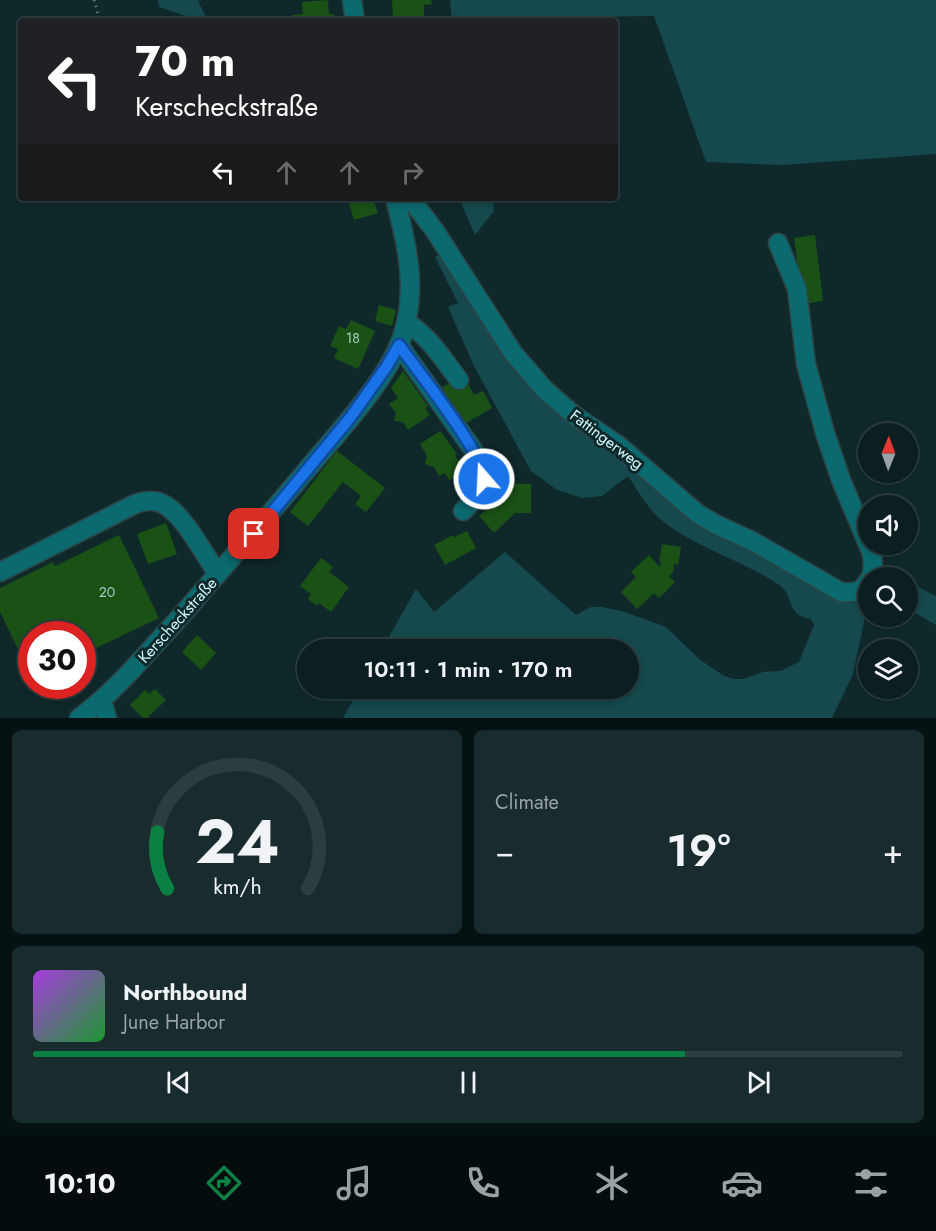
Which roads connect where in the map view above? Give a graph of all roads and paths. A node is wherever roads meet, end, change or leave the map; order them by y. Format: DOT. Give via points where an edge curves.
graph roads {
  1 [pos="94,0"];
  2 [pos="352,0"];
  3 [pos="99,18"];
  4 [pos="355,18"];
  5 [pos="396,201"];
  6 [pos="412,201"];
  7 [pos="778,243"];
  8 [pos="406,322"];
  9 [pos="399,345"];
  10 [pos="459,380"];
  11 [pos="463,511"];
  12 [pos="873,567"];
  13 [pos="0,572"];
  14 [pos="218,574"];
  15 [pos="858,591"];
  16 [pos="102,700"];
  17 [pos="79,718"];
  18 [pos="107,718"];
  1 -- 3 [label="path"];
  2 -- 4 [label="street"];
  5 -- 8 [label="street, Kerscheckstraße" via="410,274"];
  6 -- 15 [label="street, Fattingerweg" via="513,353 545,390 618,445 698,514 841,592"];
  7 -- 12 [label="street, Fattingerweg" via="797,289 806,364 825,433 872,554"];
  8 -- 9 [label="street, Kerscheckstraße"];
  8 -- 10 [label="street" via="434,347"];
  9 -- 11 [label="street" via="474,451 484,472 475,499"];
  9 -- 14 [label="street, Kerscheckstraße" via="350,418"];
  13 -- 14 [label="street" via="135,504 152,501 175,513"];
  14 -- 16 [label="street, Kerscheckstraße"];
  16 -- 17 [label="street, Kerscheckstraße"];
  16 -- 18 [label="street"];
}
